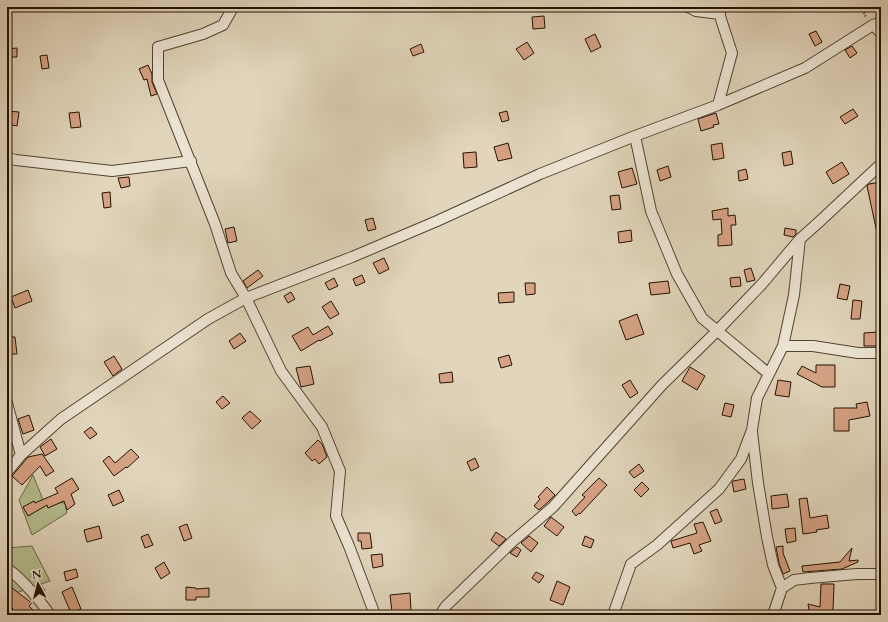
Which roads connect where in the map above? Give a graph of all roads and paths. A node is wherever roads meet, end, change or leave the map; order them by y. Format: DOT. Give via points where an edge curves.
graph roads {
  1 [pos="688,7"];
  2 [pos="232,8"];
  3 [pos="718,11"];
  4 [pos="877,24"];
  5 [pos="881,33"];
  6 [pos="718,105"];
  7 [pos="636,136"];
  8 [pos="7,158"];
  9 [pos="191,161"];
  10 [pos="881,164"];
  11 [pos="800,239"];
  12 [pos="246,298"];
  13 [pos="717,331"];
  14 [pos="783,346"];
  15 [pos="881,353"];
  16 [pos="769,374"];
  17 [pos="7,403"];
  18 [pos="752,430"];
  19 [pos="21,455"];
  20 [pos="7,472"];
  21 [pos="7,569"];
  22 [pos="881,574"];
  23 [pos="782,588"];
  24 [pos="50,615"];
  25 [pos="374,615"];
  26 [pos="440,615"];
  27 [pos="613,615"];
  28 [pos="773,615"];
  1 -- 3 [label="street" via="696,11"];
  2 -- 9 [label="street" via="223,25 203,34 158,47 158,80"];
  3 -- 6 [label="street" via="732,53"];
  4 -- 5 [label="street"];
  4 -- 6 [label="street" via="805,68"];
  6 -- 7 [label="street"];
  7 -- 12 [label="street" via="540,174 352,258"];
  7 -- 13 [label="street" via="652,211 676,274 702,318"];
  8 -- 9 [label="street" via="112,171"];
  9 -- 12 [label="street" via="231,273"];
  10 -- 11 [label="street"];
  11 -- 13 [label="street"];
  11 -- 14 [label="street" via="794,295"];
  12 -- 19 [label="street" via="202,323 62,419"];
  12 -- 25 [label="street" via="281,371 322,427 340,471 336,516"];
  13 -- 16 [label="street"];
  13 -- 26 [label="street" via="662,385 552,507 512,542 446,606"];
  14 -- 15 [label="street" via="813,346 858,353"];
  14 -- 16 [label="street"];
  16 -- 18 [label="street" via="757,398"];
  17 -- 19 [label="street"];
  18 -- 23 [label="street" via="767,537"];
  18 -- 27 [label="street" via="741,459 719,490 657,545 630,564"];
  19 -- 20 [label="street"];
  21 -- 24 [label="street" via="30,590"];
  22 -- 23 [label="street" via="794,580"];
  23 -- 28 [label="street"];
}
